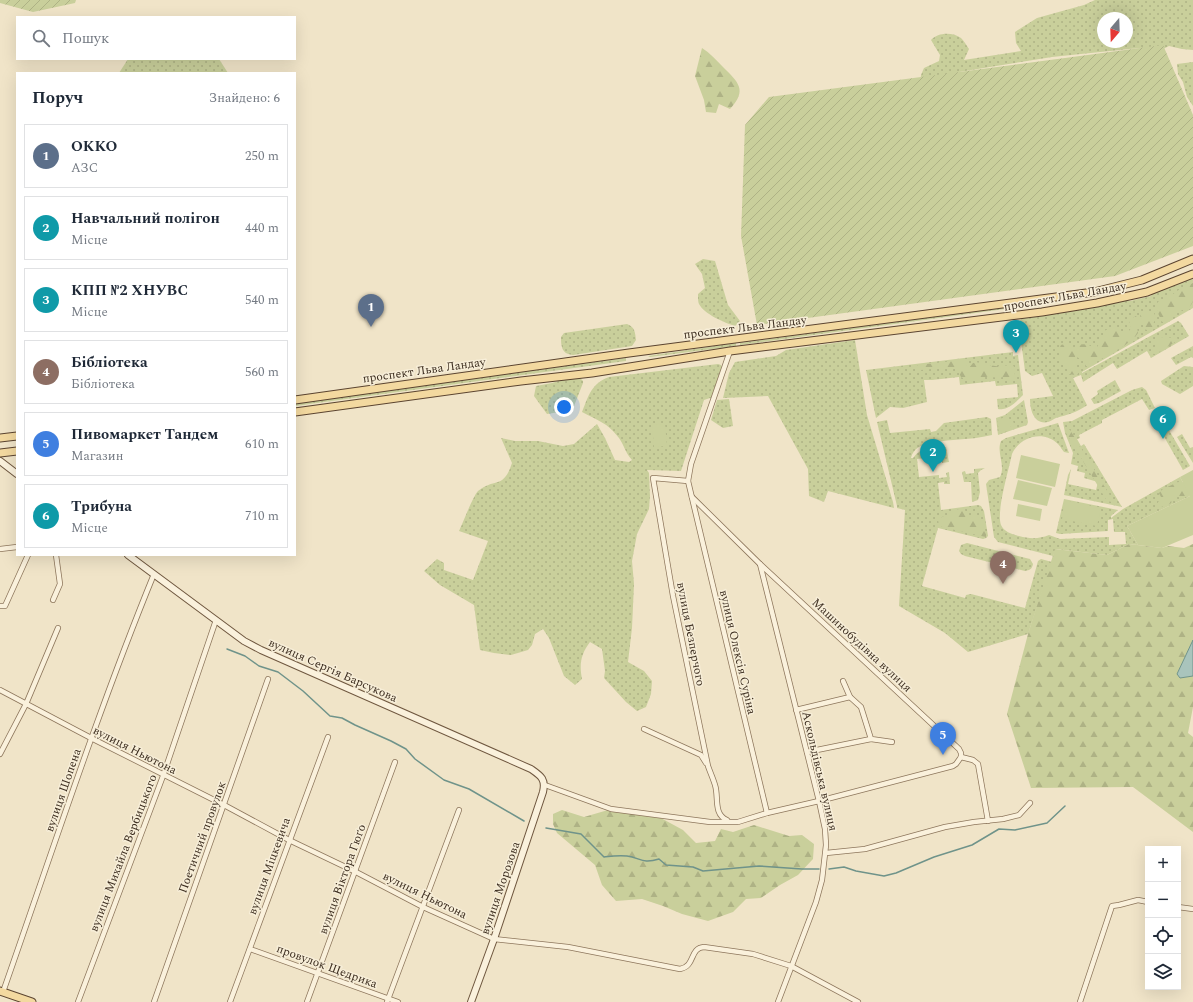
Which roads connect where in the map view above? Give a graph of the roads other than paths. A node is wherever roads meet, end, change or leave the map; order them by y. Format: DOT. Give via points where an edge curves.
graph roads {
  1 [pos="1193,259"];
  2 [pos="1193,274"];
  3 [pos="730,352"];
  4 [pos="629,353"];
  5 [pos="631,366"];
  6 [pos="296,400"];
  7 [pos="296,412"];
  8 [pos="16,436"];
  9 [pos="0,438"];
  10 [pos="16,451"];
  11 [pos="0,453"];
  12 [pos="0,461"];
  13 [pos="16,473"];
  14 [pos="688,482"];
  15 [pos="691,496"];
  16 [pos="16,547"];
  17 [pos="0,549"];
  18 [pos="27,556"];
  19 [pos="56,556"];
  20 [pos="129,556"];
  21 [pos="760,564"];
  22 [pos="154,574"];
  23 [pos="53,600"];
  24 [pos="2,606"];
  25 [pos="216,620"];
  26 [pos="58,628"];
  27 [pos="268,679"];
  28 [pos="843,681"];
  29 [pos="0,690"];
  30 [pos="850,697"];
  31 [pos="26,704"];
  32 [pos="796,710"];
  33 [pos="644,729"];
  34 [pos="328,737"];
  35 [pos="91,738"];
  36 [pos="871,739"];
  37 [pos="892,742"];
  38 [pos="807,752"];
  39 [pos="0,754"];
  40 [pos="961,757"];
  41 [pos="395,762"];
  42 [pos="708,766"];
  43 [pos="163,776"];
  44 [pos="544,782"];
  45 [pos="819,801"];
  46 [pos="1030,803"];
  47 [pos="224,805"];
  48 [pos="459,810"];
  49 [pos="766,813"];
  50 [pos="728,821"];
  51 [pos="988,821"];
  52 [pos="289,840"];
  53 [pos="826,853"];
  54 [pos="356,872"];
  55 [pos="1145,901"];
  56 [pos="423,907"];
  57 [pos="1181,907"];
  58 [pos="1193,909"];
  59 [pos="494,939"];
  60 [pos="250,949"];
  61 [pos="791,966"];
  62 [pos="317,973"];
  63 [pos="2,991"];
  64 [pos="388,1000"];
  65 [pos="32,1002"];
  66 [pos="78,1002"];
  67 [pos="154,1002"];
  68 [pos="230,1002"];
  69 [pos="307,1002"];
  70 [pos="398,1002"];
  71 [pos="471,1002"];
  72 [pos="778,1002"];
  73 [pos="858,1002"];
  74 [pos="1080,1002"];
  1 -- 4 [label="main road, проспект Льва Ландау" via="1142,280 1094,292"];
  2 -- 3 [label="main road, проспект Льва Ландау" via="1147,292 1096,303"];
  3 -- 5 [label="main road, проспект Льва Ландау"];
  3 -- 14 [label="street" via="691,466"];
  4 -- 5 [label="main road"];
  4 -- 6 [label="main road, проспект Льва Ландау"];
  5 -- 7 [label="main road, проспект Льва Ландау"];
  8 -- 9 [label="main road"];
  10 -- 11 [label="main road"];
  12 -- 13 [label="main road"];
  14 -- 15 [label="street, вулиця Олексія Суріна"];
  14 -- 42 [label="street, вулиця Безперчого" via="653,478 673,596"];
  15 -- 21 [label="street, Машинобудівна вулиця"];
  15 -- 49 [label="street, вулиця Олексія Суріна"];
  16 -- 17 [label="street"];
  18 -- 24 [label="street"];
  19 -- 23 [label="street" via="60,584"];
  20 -- 22 [label="main road, вулиця Сергія Барсукова"];
  21 -- 32 [label="street, Аскольдівська вулиця"];
  21 -- 40 [label="street, Машинобудівна вулиця" via="959,748"];
  22 -- 25 [label="main road, вулиця Сергія Барсукова"];
  22 -- 35 [label="street, вулиця Шопена"];
  25 -- 43 [label="street, вулиця Михайла Вербицького"];
  25 -- 44 [label="main road, вулиця Сергія Барсукова" via="261,650 531,769"];
  26 -- 31 [label="street"];
  27 -- 47 [label="street, Поетичний провулок"];
  28 -- 30 [label="street"];
  29 -- 31 [label="street, вулиця Ньютона"];
  30 -- 32 [label="street"];
  30 -- 36 [label="street" via="861,707"];
  31 -- 35 [label="street, вулиця Ньютона"];
  31 -- 39 [label="street"];
  32 -- 38 [label="street, Аскольдівська вулиця"];
  33 -- 42 [label="street" via="701,755"];
  34 -- 52 [label="street, вулиця Міцкевича"];
  35 -- 43 [label="street, вулиця Ньютона"];
  35 -- 63 [label="street, вулиця Шопена"];
  36 -- 37 [label="street"];
  36 -- 38 [label="street"];
  38 -- 45 [label="street, Аскольдівська вулиця"];
  40 -- 45 [label="street" via="953,766"];
  40 -- 51 [label="street" via="978,764"];
  41 -- 54 [label="street, вулиця Віктора Гюґо"];
  42 -- 50 [label="street, вулиця Безперчого" via="716,786 717,809"];
  43 -- 47 [label="street, вулиця Ньютона"];
  43 -- 66 [label="street, вулиця Михайла Вербицького"];
  44 -- 50 [label="street" via="611,809 710,822"];
  44 -- 59 [label="main road, вулиця Морозова"];
  45 -- 49 [label="street"];
  45 -- 53 [label="street, Аскольдівська вулиця" via="825,829"];
  46 -- 51 [label="street" via="1019,815"];
  47 -- 52 [label="street, вулиця Ньютона"];
  47 -- 67 [label="street, Поетичний провулок"];
  48 -- 56 [label="street"];
  49 -- 50 [label="street" via="738,822"];
  51 -- 53 [label="street" via="945,827 865,849"];
  52 -- 54 [label="street, вулиця Ньютона"];
  52 -- 60 [label="street, вулиця Міцкевича"];
  53 -- 61 [label="street, Аскольдівська вулиця" via="818,894"];
  54 -- 56 [label="street, вулиця Ньютона"];
  54 -- 62 [label="street, вулиця Віктора Гюґо"];
  55 -- 74 [label="street" via="1138,900 1112,906"];
  56 -- 59 [label="street, вулиця Ньютона"];
  56 -- 64 [label="street"];
  57 -- 58 [label="street"];
  59 -- 61 [label="street, вулиця Ньютона" via="568,947 680,969 686,968 699,947 753,954"];
  59 -- 71 [label="main road, вулиця Морозова"];
  60 -- 62 [label="street, провулок Щедрика"];
  60 -- 68 [label="street, вулиця Міцкевича"];
  61 -- 72 [label="street, Аскольдівська вулиця"];
  61 -- 73 [label="street, вулиця Ньютона"];
  62 -- 64 [label="street, провулок Щедрика"];
  62 -- 69 [label="street, вулиця Віктора Гюґо"];
  63 -- 65 [label="main road"];
  64 -- 70 [label="street, провулок Щедрика"];
}
